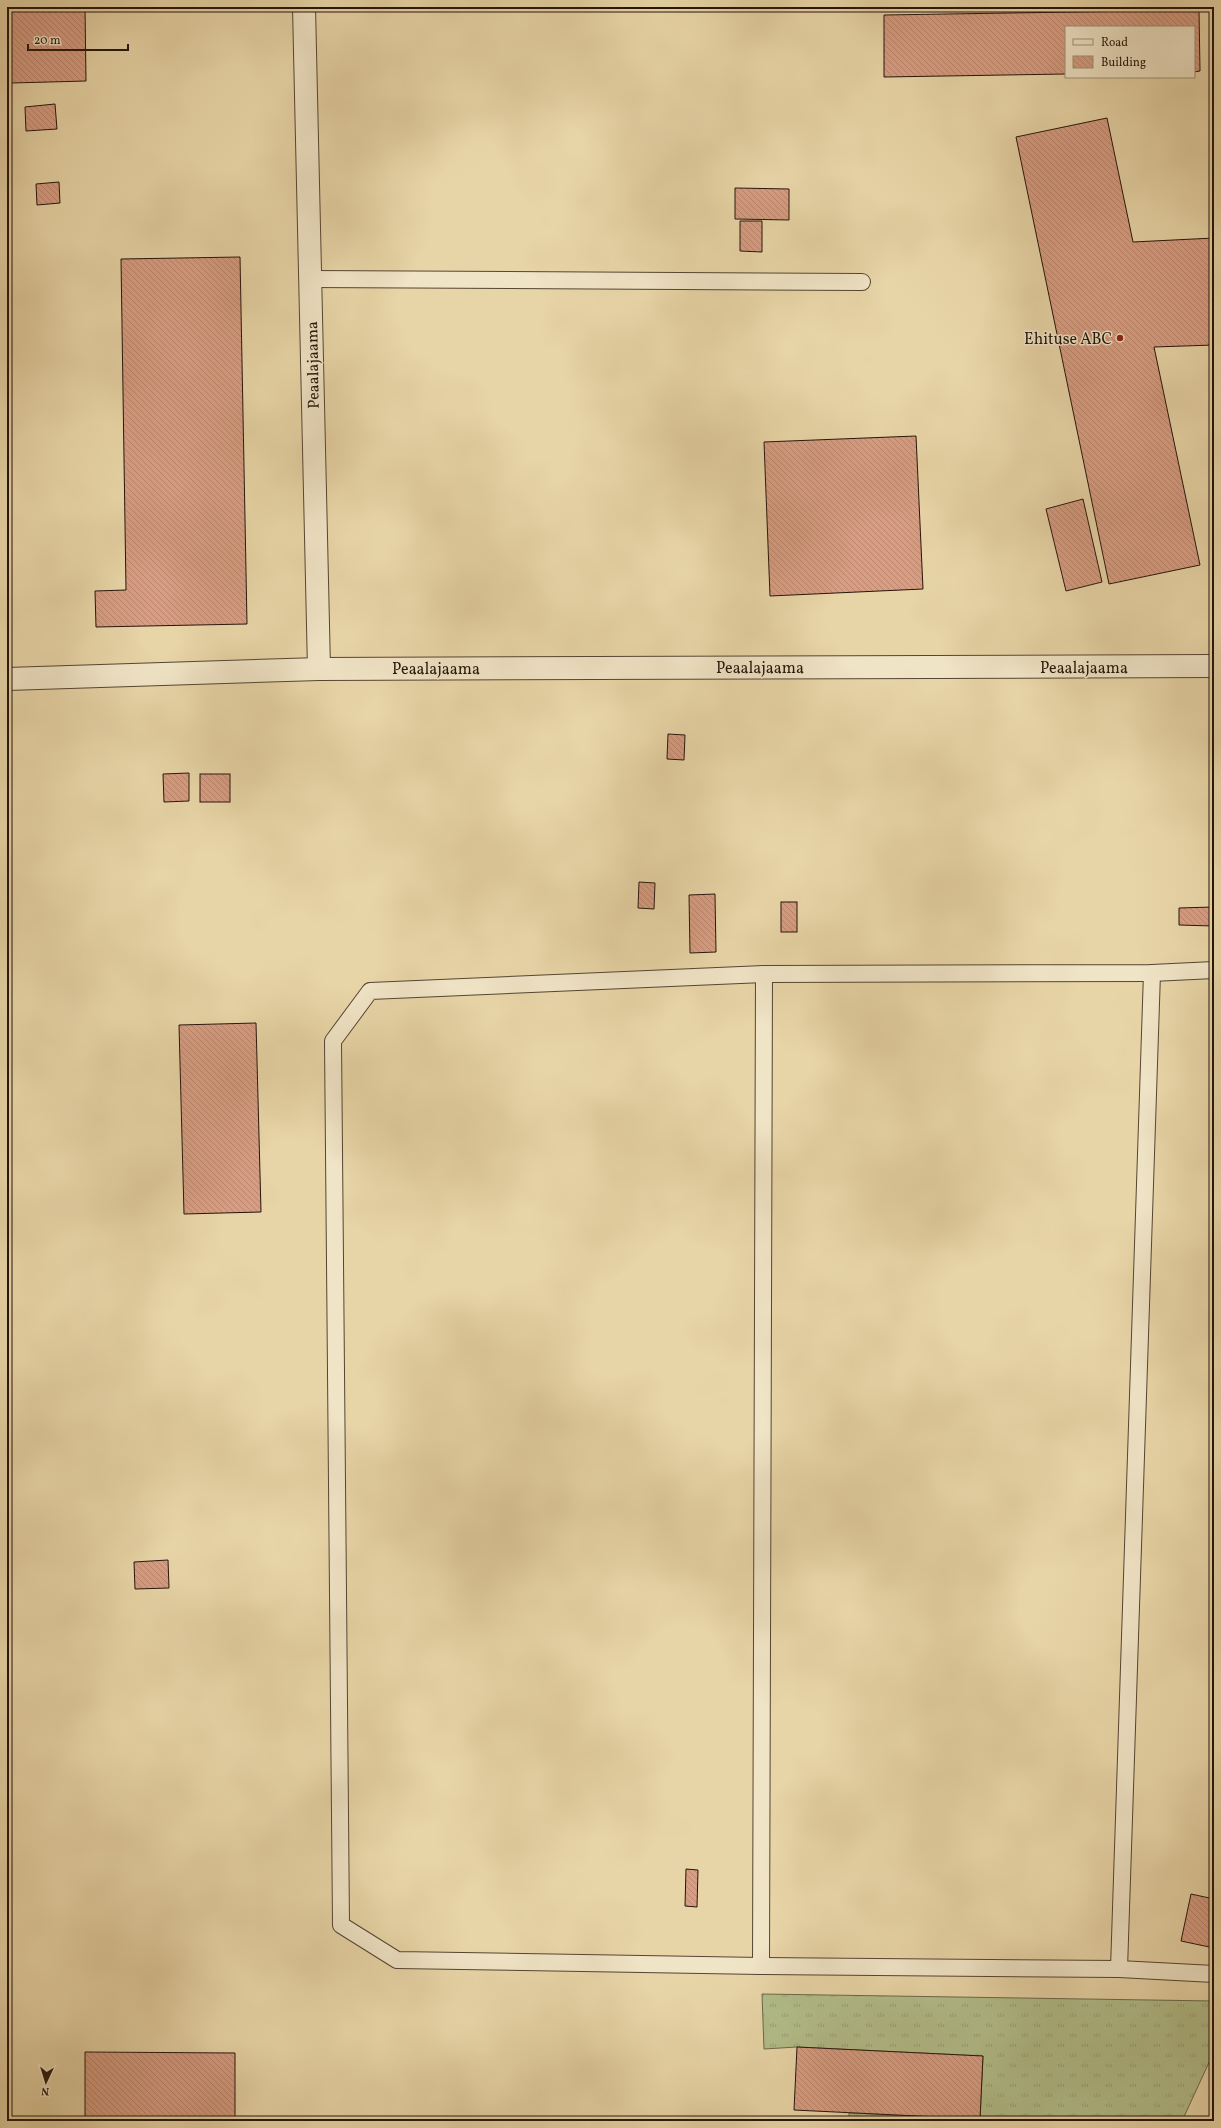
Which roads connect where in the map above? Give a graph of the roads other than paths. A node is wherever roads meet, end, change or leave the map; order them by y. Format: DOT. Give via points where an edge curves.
graph roads {
  1 [pos="304,7"];
  2 [pos="310,279"];
  3 [pos="862,282"];
  4 [pos="1214,666"];
  5 [pos="320,668"];
  6 [pos="7,680"];
  7 [pos="1214,970"];
  8 [pos="1152,973"];
  9 [pos="764,974"];
  10 [pos="761,1966"];
  11 [pos="1119,1969"];
  12 [pos="1214,1974"];
  1 -- 2 [label="street, Peaalajaama"];
  2 -- 3 [label="lane"];
  2 -- 5 [label="street, Peaalajaama"];
  4 -- 5 [label="street, Peaalajaama"];
  5 -- 6 [label="street"];
  7 -- 8 [label="lane"];
  8 -- 9 [label="lane"];
  8 -- 11 [label="lane"];
  9 -- 10 [label="lane"];
  9 -- 10 [label="lane" via="370,991 333,1041 341,1925 397,1960"];
  10 -- 11 [label="lane"];
  11 -- 12 [label="lane"];
}
